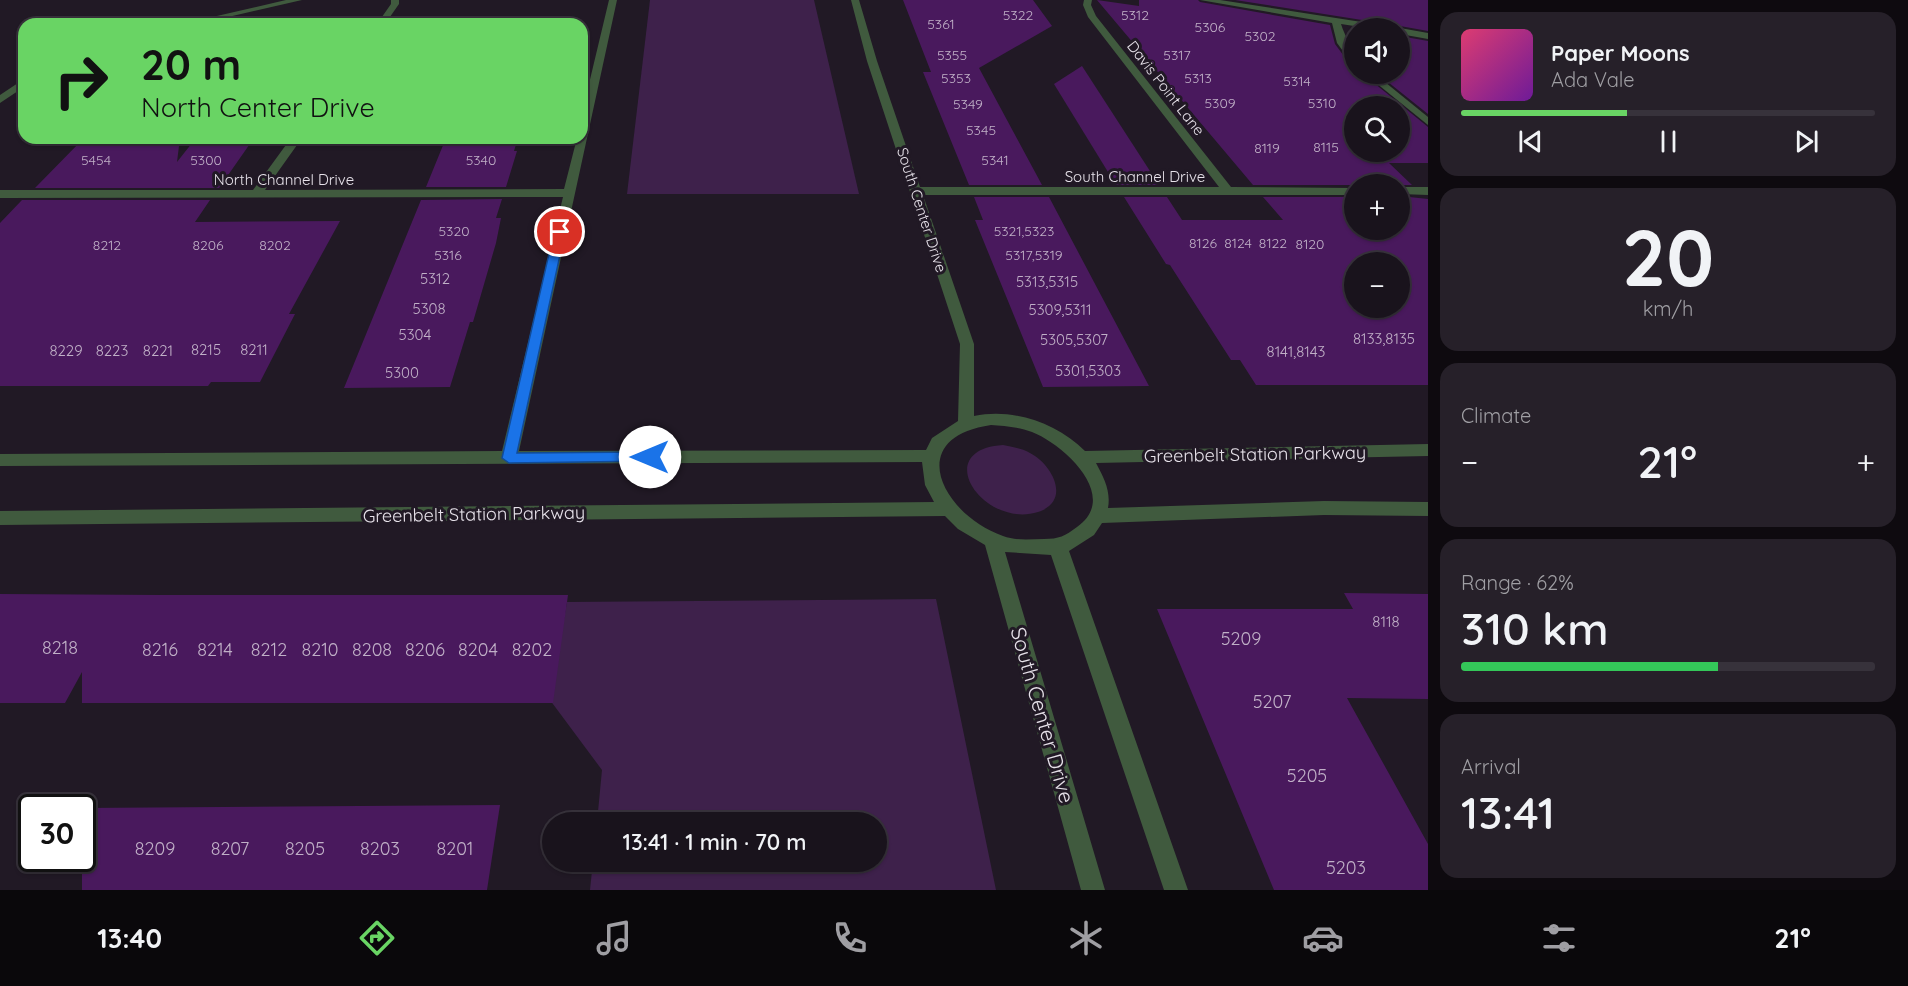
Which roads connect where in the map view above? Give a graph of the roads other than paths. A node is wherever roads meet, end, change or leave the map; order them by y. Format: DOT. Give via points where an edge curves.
graph roads {
  1 [pos="298,0"];
  2 [pos="395,0"];
  3 [pos="613,0"];
  4 [pos="855,0"];
  5 [pos="1088,0"];
  6 [pos="1204,0"];
  7 [pos="214,18"];
  8 [pos="385,18"];
  9 [pos="1336,21"];
  10 [pos="1344,22"];
  11 [pos="1410,33"];
  12 [pos="1428,36"];
  13 [pos="1344,45"];
  14 [pos="1382,84"];
  15 [pos="18,86"];
  16 [pos="0,100"];
  17 [pos="588,110"];
  18 [pos="1428,122"];
  19 [pos="293,144"];
  20 [pos="580,144"];
  21 [pos="915,191"];
  22 [pos="1228,191"];
  23 [pos="1344,191"];
  24 [pos="1410,191"];
  25 [pos="1428,191"];
  26 [pos="569,193"];
  27 [pos="0,194"];
  28 [pos="256,194"];
  29 [pos="966,423"];
  30 [pos="1428,450"];
  31 [pos="932,456"];
  32 [pos="1083,457"];
  33 [pos="509,458"];
  34 [pos="0,460"];
  35 [pos="947,509"];
  36 [pos="1428,509"];
  37 [pos="1099,516"];
  38 [pos="0,519"];
  39 [pos="993,541"];
  40 [pos="1059,547"];
  41 [pos="1093,890"];
  42 [pos="1176,890"];
  1 -- 7 [label="street"];
  2 -- 8 [label="street"];
  3 -- 17 [label="street"];
  4 -- 21 [label="street, South Center Drive"];
  5 -- 22 [label="street, Davis Point Lane" via="1089,11 1098,26"];
  6 -- 9 [label="street"];
  9 -- 10 [label="street"];
  9 -- 13 [label="street"];
  11 -- 12 [label="street"];
  14 -- 18 [label="street"];
  15 -- 16 [label="street"];
  19 -- 28 [label="street"];
  20 -- 26 [label="street"];
  21 -- 22 [label="street, South Channel Drive"];
  21 -- 29 [label="street, South Center Drive" via="967,345"];
  22 -- 23 [label="street, South Channel Drive"];
  24 -- 25 [label="street"];
  26 -- 28 [label="street, North Channel Drive"];
  26 -- 33 [label="street"];
  27 -- 28 [label="street, North Channel Drive"];
  29 -- 31 [label="street" via="950,431"];
  29 -- 32 [label="street" via="991,419 1020,422 1043,429"];
  30 -- 32 [label="street, Greenbelt Station Parkway"];
  31 -- 33 [label="street"];
  31 -- 35 [label="street" via="932,482"];
  32 -- 37 [label="street" via="1099,486"];
  33 -- 34 [label="street"];
  35 -- 38 [label="street, Greenbelt Station Parkway"];
  35 -- 39 [label="street"];
  36 -- 37 [label="street" via="1324,508"];
  37 -- 40 [label="street" via="1086,534"];
  39 -- 40 [label="street" via="1011,546"];
  39 -- 41 [label="street, South Center Drive"];
  40 -- 42 [label="street"];
}
